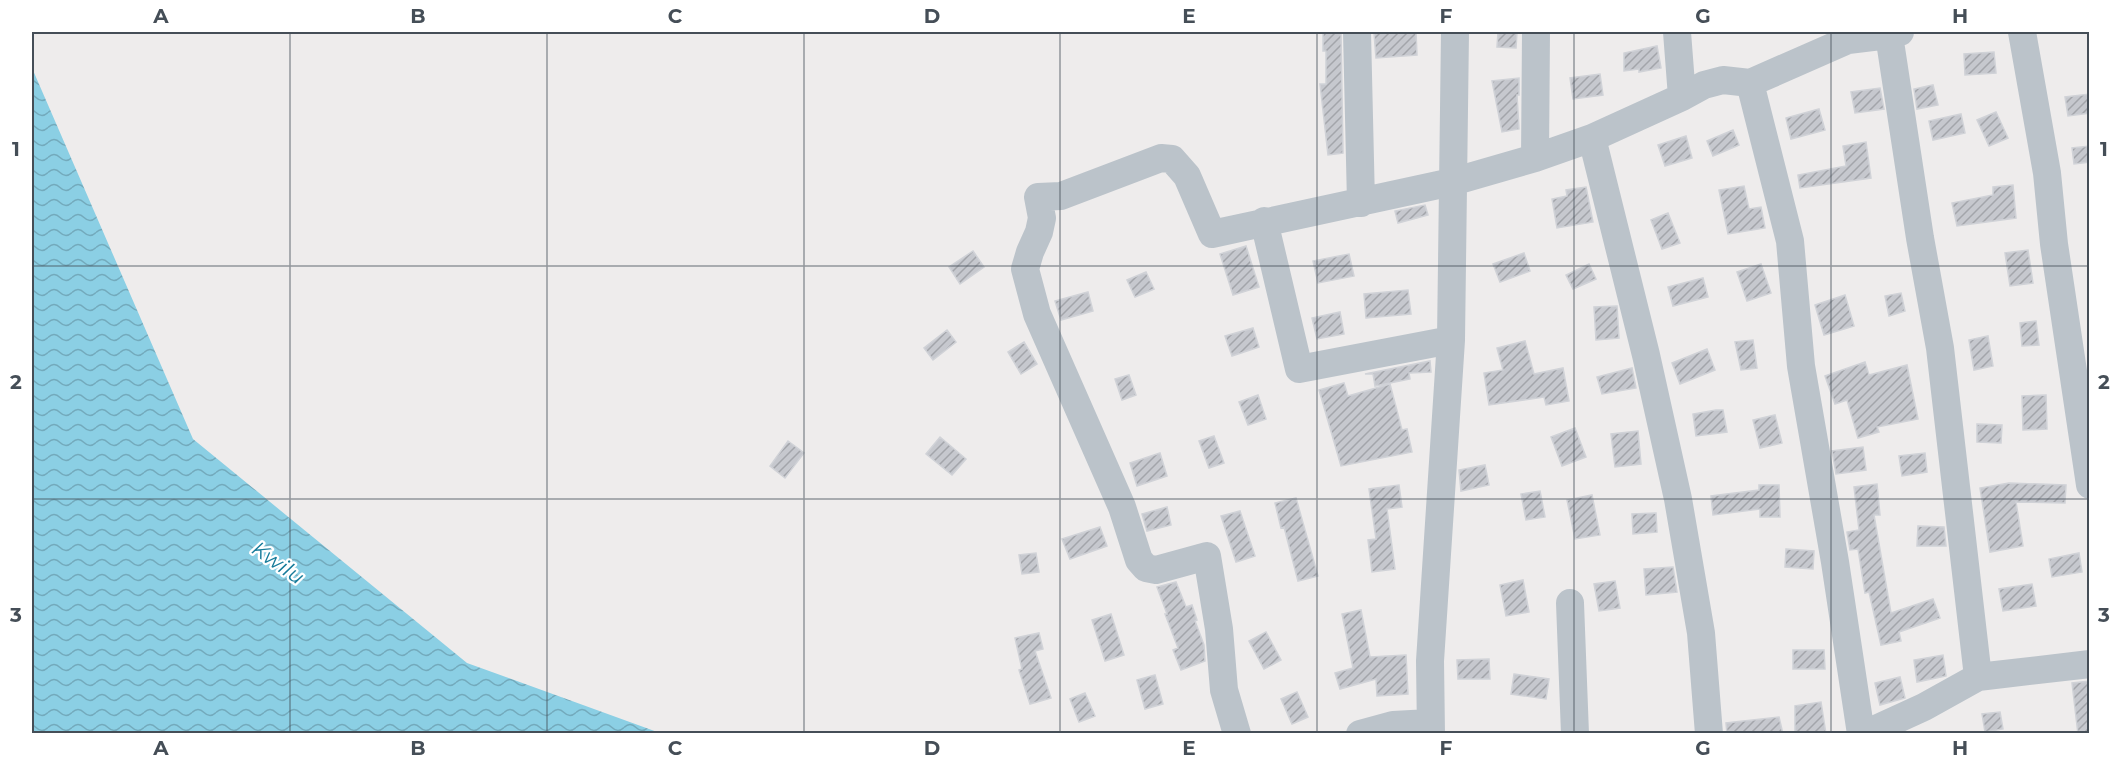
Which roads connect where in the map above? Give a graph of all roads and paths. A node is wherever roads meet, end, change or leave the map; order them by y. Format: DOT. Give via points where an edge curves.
graph roads {
  1 [pos="1358,32"];
  2 [pos="1455,32"];
  3 [pos="1536,32"];
  4 [pos="1677,32"];
  5 [pos="2022,32"];
  6 [pos="1894,33"];
  7 [pos="1848,36"];
  8 [pos="1750,83"];
  9 [pos="1682,97"];
  10 [pos="1592,138"];
  11 [pos="1535,158"];
  12 [pos="1452,182"];
  13 [pos="1361,203"];
  14 [pos="1264,221"];
  15 [pos="1451,340"];
  16 [pos="2090,485"];
  17 [pos="1570,603"];
  18 [pos="2090,664"];
  19 [pos="1978,677"];
  20 [pos="1431,728"];
  21 [pos="1237,734"];
  22 [pos="1360,734"];
  23 [pos="1575,734"];
  24 [pos="1709,734"];
  25 [pos="1863,734"];
  1 -- 13 [label="street"];
  2 -- 12 [label="street"];
  3 -- 11 [label="street"];
  4 -- 9 [label="street"];
  5 -- 16 [label="street" via="2047,173"];
  6 -- 7 [label="street"];
  6 -- 19 [label="street" via="1920,238 1940,348"];
  7 -- 8 [label="street"];
  8 -- 9 [label="street" via="1723,80"];
  8 -- 25 [label="street" via="1790,241 1801,366"];
  9 -- 10 [label="street"];
  10 -- 11 [label="street"];
  10 -- 24 [label="street" via="1678,499 1701,633"];
  11 -- 12 [label="street"];
  12 -- 13 [label="street"];
  12 -- 15 [label="street"];
  13 -- 14 [label="street"];
  14 -- 15 [label="street" via="1299,369"];
  14 -- 21 [label="street" via="1212,234 1187,176 1172,159 1161,158 1061,196 1038,197 1042,218 1025,269 1037,314 1122,507 1139,560 1146,568 1156,570 1207,556 1224,690"];
  15 -- 20 [label="street" via="1430,662"];
  17 -- 23 [label="street"];
  18 -- 19 [label="street"];
  19 -- 25 [label="street"];
  20 -- 22 [label="street" via="1393,725"];
}
